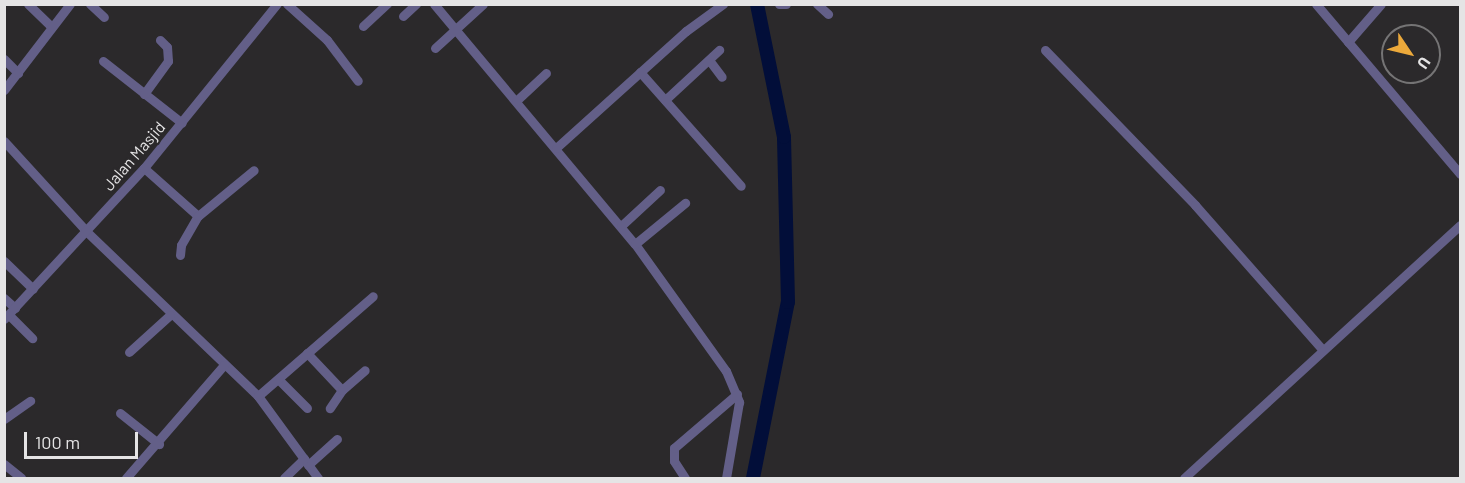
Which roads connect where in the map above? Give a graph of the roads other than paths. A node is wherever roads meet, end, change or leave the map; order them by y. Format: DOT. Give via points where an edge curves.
graph roads {
  1 [pos="28,4"];
  2 [pos="70,4"];
  3 [pos="90,4"];
  4 [pos="287,4"];
  5 [pos="387,4"];
  6 [pos="416,4"];
  7 [pos="434,4"];
  8 [pos="483,4"];
  9 [pos="723,4"];
  10 [pos="779,4"];
  11 [pos="786,4"];
  12 [pos="817,4"];
  13 [pos="1316,4"];
  14 [pos="1381,4"];
  15 [pos="276,5"];
  16 [pos="828,14"];
  17 [pos="403,16"];
  18 [pos="104,17"];
  19 [pos="363,26"];
  20 [pos="52,27"];
  21 [pos="457,29"];
  22 [pos="160,40"];
  23 [pos="1348,42"];
  24 [pos="435,48"];
  25 [pos="719,50"];
  26 [pos="1045,50"];
  27 [pos="4,59"];
  28 [pos="709,60"];
  29 [pos="103,62"];
  30 [pos="640,72"];
  31 [pos="18,73"];
  32 [pos="546,73"];
  33 [pos="722,77"];
  34 [pos="358,81"];
  35 [pos="4,90"];
  36 [pos="144,94"];
  37 [pos="665,100"];
  38 [pos="516,101"];
  39 [pos="182,123"];
  40 [pos="4,141"];
  41 [pos="556,148"];
  42 [pos="144,168"];
  43 [pos="254,170"];
  44 [pos="1461,174"];
  45 [pos="741,186"];
  46 [pos="660,190"];
  47 [pos="685,203"];
  48 [pos="198,216"];
  49 [pos="1461,225"];
  50 [pos="621,226"];
  51 [pos="87,232"];
  52 [pos="635,244"];
  53 [pos="180,255"];
  54 [pos="4,261"];
  55 [pos="33,289"];
  56 [pos="373,296"];
  57 [pos="4,298"];
  58 [pos="9,314"];
  59 [pos="170,315"];
  60 [pos="32,338"];
  61 [pos="1323,350"];
  62 [pos="129,352"];
  63 [pos="307,353"];
  64 [pos="224,365"];
  65 [pos="365,370"];
  66 [pos="278,379"];
  67 [pos="342,390"];
  68 [pos="738,394"];
  69 [pos="258,396"];
  70 [pos="30,401"];
  71 [pos="307,408"];
  72 [pos="330,408"];
  73 [pos="120,413"];
  74 [pos="4,419"];
  75 [pos="337,439"];
  76 [pos="159,444"];
  77 [pos="306,462"];
  78 [pos="4,464"];
  79 [pos="133,476"];
  80 [pos="21,478"];
  81 [pos="284,478"];
  82 [pos="318,478"];
  83 [pos="685,478"];
  84 [pos="726,478"];
  85 [pos="1184,478"];
  1 -- 20 [label="street"];
  2 -- 20 [label="street"];
  3 -- 18 [label="street"];
  4 -- 34 [label="street" via="327,40"];
  5 -- 19 [label="street"];
  6 -- 17 [label="street"];
  7 -- 21 [label="street"];
  8 -- 21 [label="street"];
  9 -- 30 [label="street"];
  10 -- 11 [label="street"];
  12 -- 16 [label="street"];
  13 -- 23 [label="street"];
  14 -- 23 [label="street"];
  15 -- 39 [label="street, Jalan Masjid"];
  20 -- 31 [label="street"];
  21 -- 24 [label="street"];
  21 -- 38 [label="street"];
  22 -- 36 [label="street" via="167,47 168,61"];
  23 -- 44 [label="street"];
  25 -- 28 [label="street"];
  26 -- 61 [label="street" via="1195,205"];
  27 -- 31 [label="street"];
  28 -- 33 [label="street"];
  28 -- 37 [label="street"];
  29 -- 36 [label="street"];
  30 -- 37 [label="street"];
  30 -- 41 [label="street"];
  31 -- 35 [label="street"];
  32 -- 38 [label="street"];
  36 -- 39 [label="street"];
  37 -- 45 [label="street"];
  38 -- 41 [label="street"];
  39 -- 42 [label="street, Jalan Masjid"];
  40 -- 51 [label="street"];
  41 -- 50 [label="street"];
  42 -- 48 [label="street"];
  42 -- 51 [label="street, Jalan Masjid"];
  43 -- 48 [label="street"];
  46 -- 50 [label="street"];
  47 -- 52 [label="street"];
  48 -- 53 [label="street" via="181,245"];
  49 -- 61 [label="street"];
  50 -- 52 [label="street"];
  51 -- 55 [label="street, Jalan Masjid"];
  51 -- 59 [label="street"];
  52 -- 68 [label="street" via="709,344"];
  54 -- 55 [label="street"];
  55 -- 58 [label="street, Jalan Masjid"];
  56 -- 63 [label="street"];
  57 -- 58 [label="street"];
  58 -- 60 [label="street"];
  59 -- 62 [label="street"];
  59 -- 64 [label="street"];
  61 -- 85 [label="street"];
  63 -- 66 [label="street"];
  63 -- 67 [label="street"];
  64 -- 69 [label="street"];
  64 -- 76 [label="street"];
  65 -- 67 [label="street"];
  66 -- 69 [label="street"];
  66 -- 71 [label="street"];
  67 -- 72 [label="street"];
  68 -- 83 [label="street" via="674,448 674,461"];
  68 -- 84 [label="street" via="738,425"];
  69 -- 77 [label="street"];
  70 -- 74 [label="street"];
  73 -- 76 [label="street"];
  75 -- 77 [label="street"];
  76 -- 79 [label="street"];
  77 -- 81 [label="street"];
  77 -- 82 [label="street"];
  78 -- 80 [label="street"];
}
